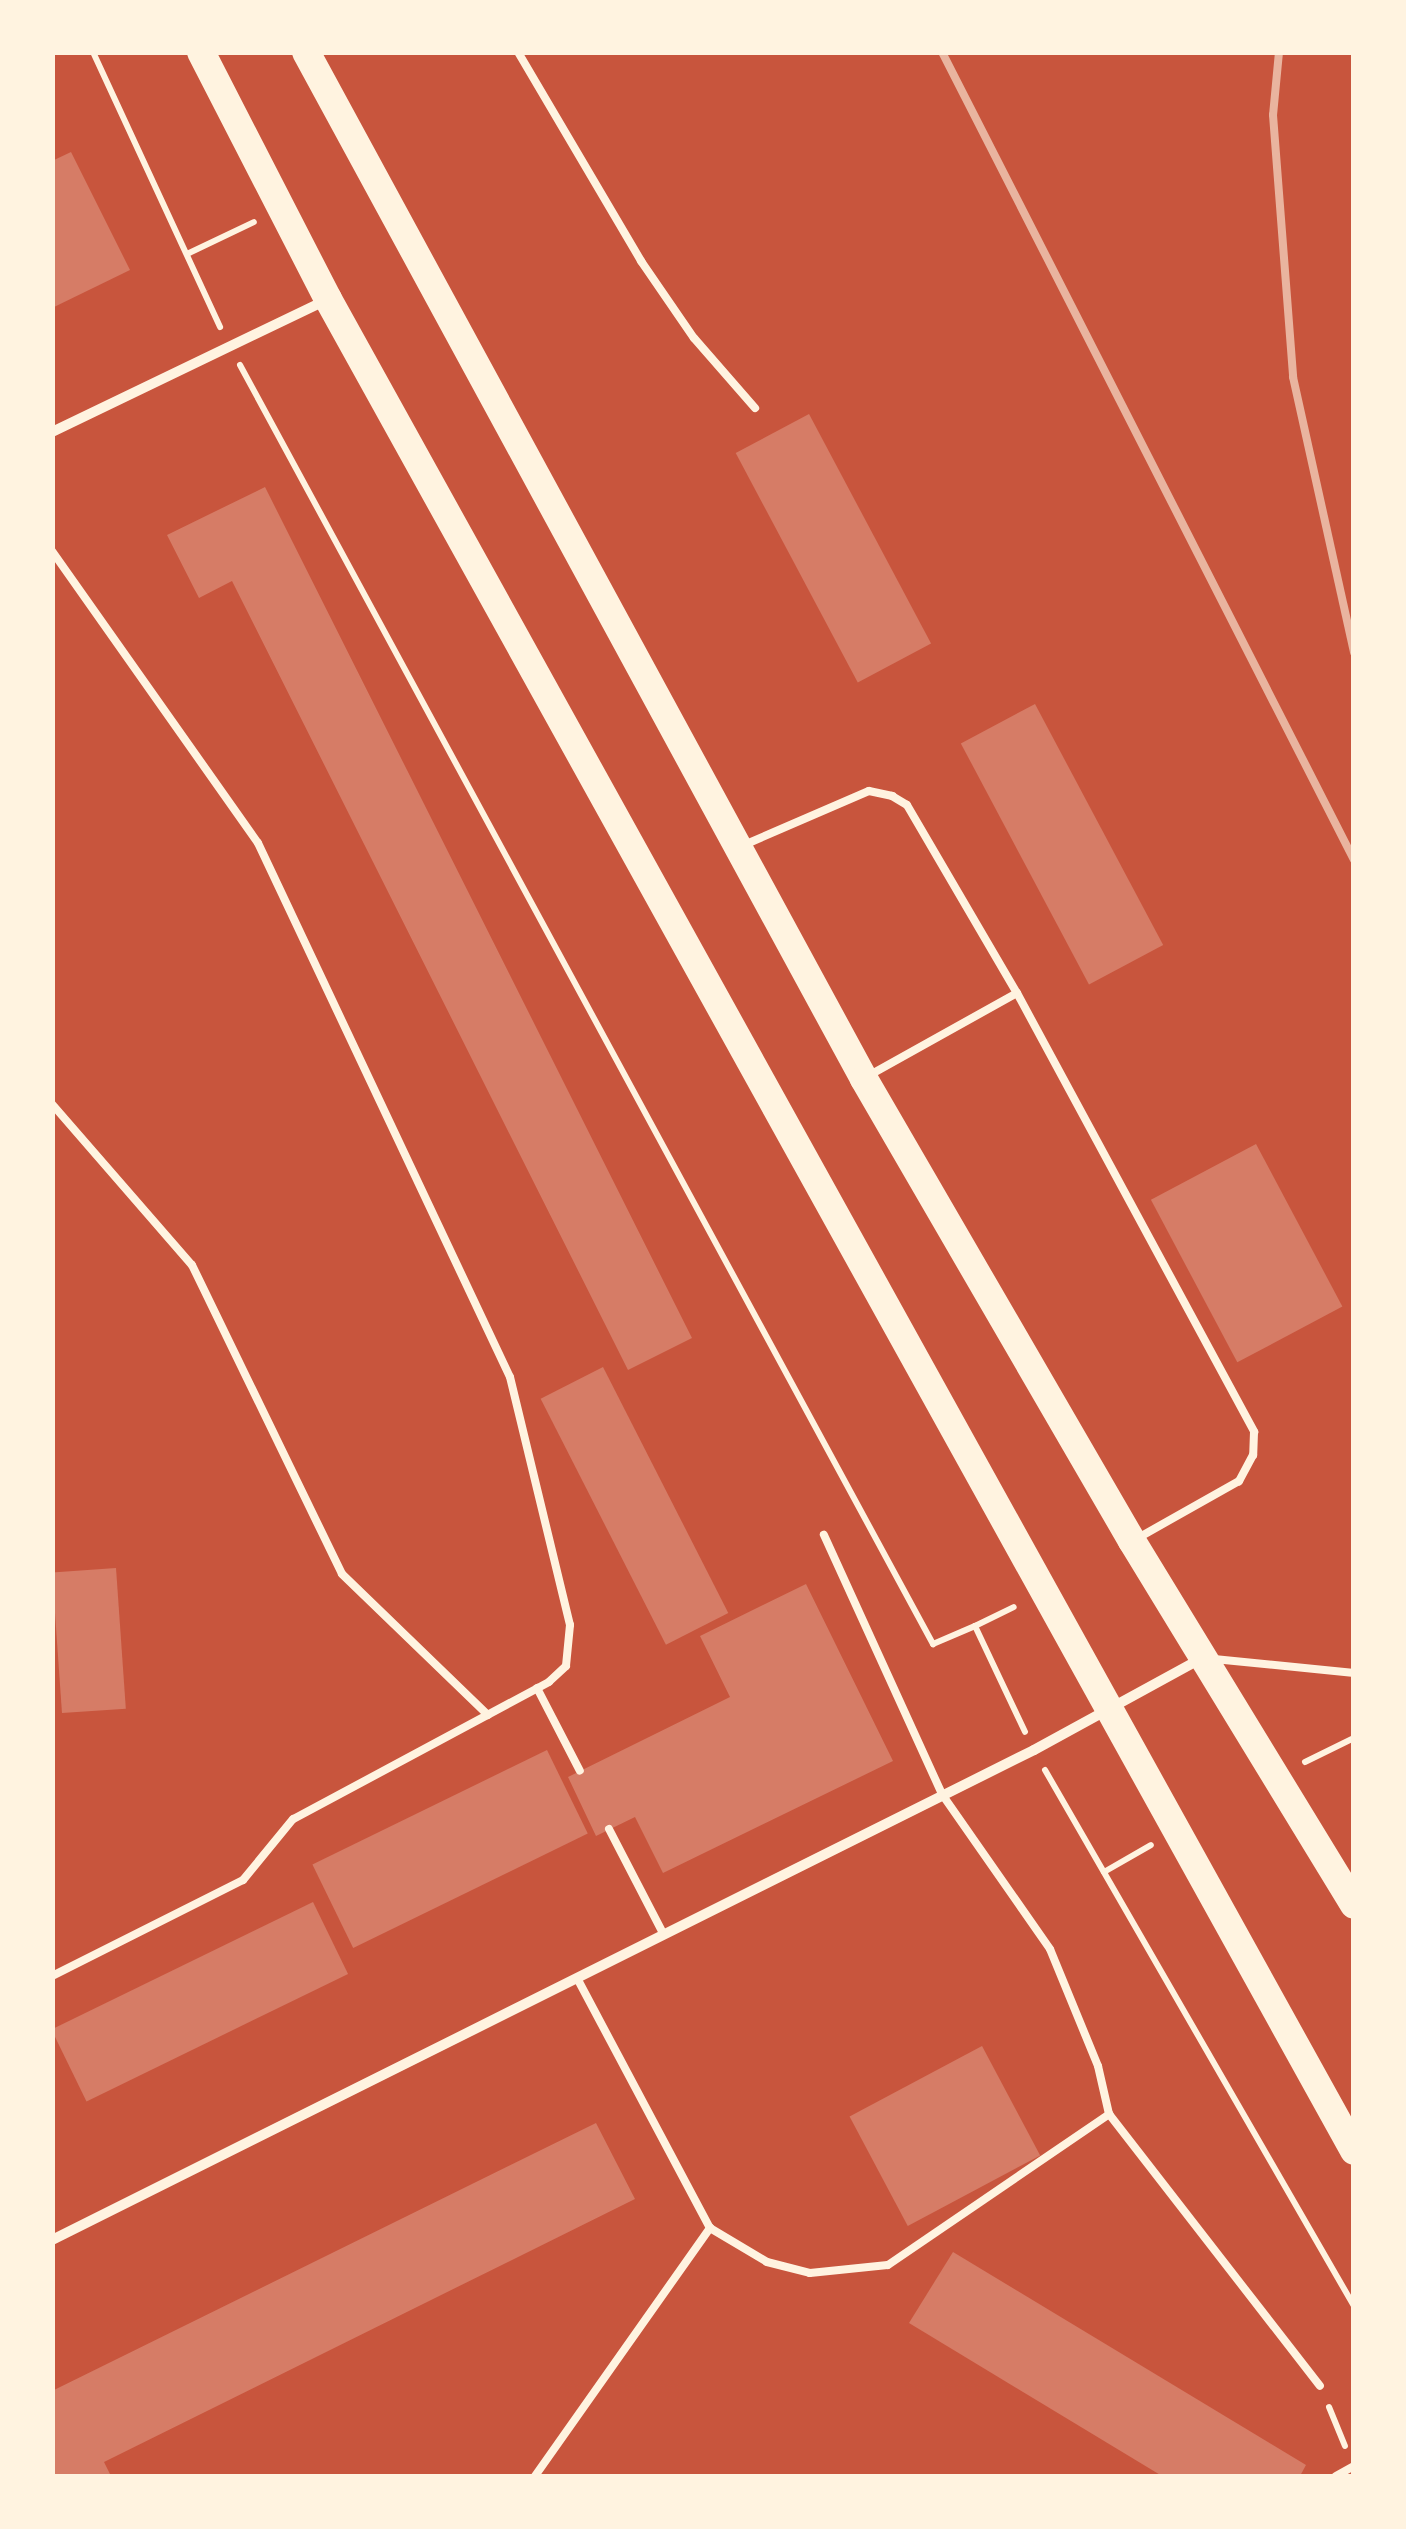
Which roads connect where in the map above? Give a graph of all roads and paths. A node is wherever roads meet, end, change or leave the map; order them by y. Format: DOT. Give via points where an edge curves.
graph roads {
  1 [pos="92,52"];
  2 [pos="202,52"];
  3 [pos="306,52"];
  4 [pos="518,52"];
  5 [pos="280,209"];
  6 [pos="187,254"];
  7 [pos="328,299"];
  8 [pos="228,343"];
  9 [pos="755,408"];
  10 [pos="52,432"];
  11 [pos="52,551"];
  12 [pos="738,848"];
  13 [pos="1017,994"];
  14 [pos="864,1078"];
  15 [pos="52,1104"];
  16 [pos="824,1535"];
  17 [pos="1132,1542"];
  18 [pos="1045,1592"];
  19 [pos="975,1626"];
  20 [pos="1202,1658"];
  21 [pos="1354,1674"];
  22 [pos="537,1688"];
  23 [pos="1111,1708"];
  24 [pos="488,1715"];
  25 [pos="1354,1738"];
  26 [pos="1034,1750"];
  27 [pos="580,1771"];
  28 [pos="1276,1776"];
  29 [pos="942,1794"];
  30 [pos="610,1829"];
  31 [pos="1178,1830"];
  32 [pos="1104,1872"];
  33 [pos="1354,1904"];
  34 [pos="663,1933"];
  35 [pos="52,1976"];
  36 [pos="576,1978"];
  37 [pos="1109,2114"];
  38 [pos="1354,2151"];
  39 [pos="710,2228"];
  40 [pos="52,2240"];
  41 [pos="1354,2306"];
  42 [pos="1320,2386"];
  43 [pos="1353,2466"];
  44 [pos="535,2476"];
  45 [pos="1336,2476"];
  1 -- 6 [label="path"];
  2 -- 5 [label="highway"];
  3 -- 12 [label="highway"];
  4 -- 9 [label="lane" via="641,261 694,338"];
  5 -- 6 [label="path"];
  5 -- 7 [label="highway"];
  6 -- 8 [label="path"];
  7 -- 8 [label="street"];
  7 -- 18 [label="highway"];
  8 -- 10 [label="street"];
  8 -- 19 [label="path" via="933,1644"];
  11 -- 22 [label="lane" via="258,843 510,1377 570,1625 566,1666"];
  12 -- 13 [label="lane" via="870,791 892,796 907,805"];
  12 -- 14 [label="highway"];
  13 -- 14 [label="lane"];
  13 -- 17 [label="lane" via="1254,1432 1240,1482"];
  14 -- 17 [label="highway"];
  15 -- 24 [label="lane" via="192,1265 342,1574"];
  16 -- 29 [label="lane"];
  17 -- 20 [label="highway"];
  18 -- 19 [label="path"];
  18 -- 23 [label="highway"];
  19 -- 26 [label="path"];
  20 -- 21 [label="lane"];
  20 -- 23 [label="street"];
  20 -- 28 [label="highway"];
  22 -- 24 [label="lane"];
  22 -- 27 [label="lane"];
  23 -- 26 [label="street"];
  23 -- 31 [label="highway"];
  24 -- 35 [label="lane" via="294,1819 243,1880"];
  25 -- 28 [label="path"];
  26 -- 29 [label="street"];
  26 -- 32 [label="path"];
  28 -- 33 [label="highway"];
  29 -- 34 [label="street"];
  29 -- 37 [label="lane" via="1050,1949 1098,2066"];
  30 -- 34 [label="lane"];
  31 -- 32 [label="path"];
  31 -- 38 [label="highway"];
  32 -- 41 [label="path"];
  34 -- 36 [label="street"];
  36 -- 39 [label="lane"];
  36 -- 40 [label="street"];
  37 -- 39 [label="lane" via="888,2265 810,2273 767,2262"];
  37 -- 42 [label="lane"];
  39 -- 44 [label="lane"];
  42 -- 43 [label="path"];
  43 -- 45 [label="lane"];
}
